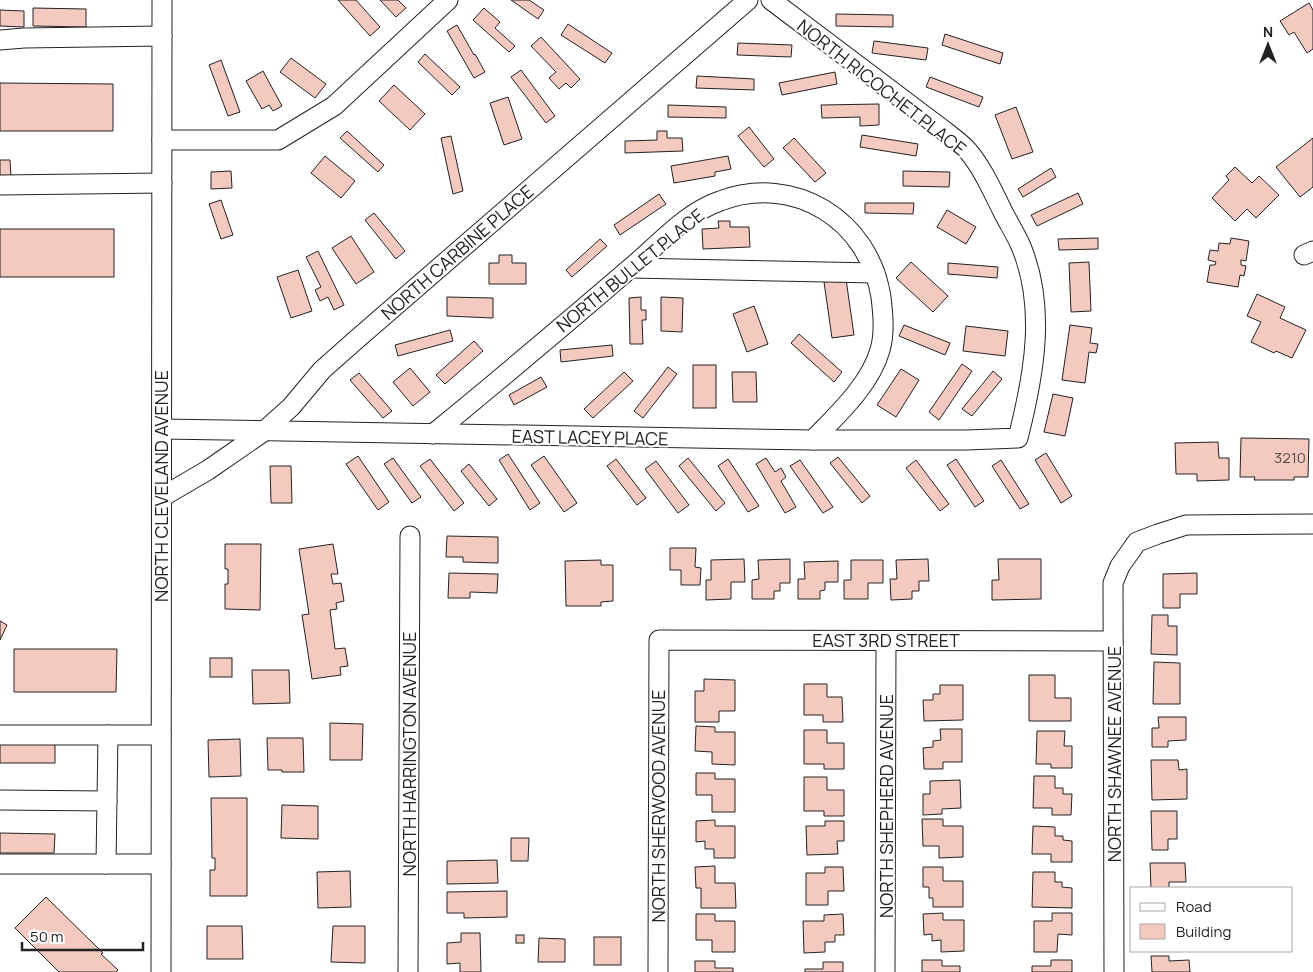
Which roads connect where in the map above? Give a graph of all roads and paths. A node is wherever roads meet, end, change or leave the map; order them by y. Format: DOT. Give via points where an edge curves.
graph roads {
  1 [pos="162,0"];
  2 [pos="448,0"];
  3 [pos="748,0"];
  4 [pos="771,0"];
  5 [pos="162,36"];
  6 [pos="0,40"];
  7 [pos="162,140"];
  8 [pos="162,183"];
  9 [pos="0,185"];
  10 [pos="631,268"];
  11 [pos="876,273"];
  12 [pos="162,429"];
  13 [pos="263,432"];
  14 [pos="433,434"];
  15 [pos="1018,438"];
  16 [pos="813,440"];
  17 [pos="162,497"];
  18 [pos="1313,524"];
  19 [pos="410,536"];
  20 [pos="659,640"];
  21 [pos="886,640"];
  22 [pos="1113,640"];
  23 [pos="108,735"];
  24 [pos="161,735"];
  25 [pos="0,736"];
  26 [pos="0,800"];
  27 [pos="107,801"];
  28 [pos="0,864"];
  29 [pos="106,864"];
  30 [pos="161,864"];
  31 [pos="161,972"];
  32 [pos="408,972"];
  33 [pos="658,972"];
  34 [pos="885,972"];
  35 [pos="1114,972"];
  1 -- 5 [label="street, NORTH CLEVELAND AVENUE"];
  2 -- 7 [label="street" via="334,106 278,140"];
  3 -- 13 [label="street, NORTH CARBINE PLACE" via="322,370 291,407"];
  4 -- 15 [label="street, NORTH RICOCHET PLACE" via="942,129 967,150 982,170 1020,245 1030,275 1036,312 1028,398"];
  5 -- 6 [label="street"];
  5 -- 7 [label="street, NORTH CLEVELAND AVENUE"];
  7 -- 8 [label="street, NORTH CLEVELAND AVENUE"];
  8 -- 9 [label="street"];
  8 -- 12 [label="street, NORTH CLEVELAND AVENUE"];
  10 -- 11 [label="street"];
  10 -- 11 [label="street, NORTH BULLET PLACE" via="701,209 721,200 763,192 809,202 840,220 866,252"];
  10 -- 14 [label="street, NORTH BULLET PLACE"];
  11 -- 16 [label="street, NORTH BULLET PLACE" via="883,310 883,331 875,364 861,386"];
  12 -- 13 [label="street, EAST LACEY PLACE"];
  12 -- 17 [label="street, NORTH CLEVELAND AVENUE"];
  13 -- 14 [label="street, EAST LACEY PLACE"];
  13 -- 17 [label="street, NORTH CARBINE PLACE"];
  14 -- 16 [label="street, EAST LACEY PLACE"];
  15 -- 16 [label="street, EAST LACEY PLACE"];
  17 -- 24 [label="street, NORTH CLEVELAND AVENUE"];
  18 -- 22 [label="street, NORTH SHAWNEE AVENUE" via="1186,525 1136,542 1113,583"];
  19 -- 32 [label="street, NORTH HARRINGTON AVENUE"];
  20 -- 21 [label="street, EAST 3RD STREET"];
  20 -- 33 [label="street, NORTH SHERWOOD AVENUE"];
  21 -- 22 [label="street, EAST 3RD STREET"];
  21 -- 34 [label="street, NORTH SHEPHERD AVENUE"];
  22 -- 35 [label="street, NORTH SHAWNEE AVENUE"];
  23 -- 24 [label="street"];
  23 -- 25 [label="street"];
  23 -- 27 [label="street"];
  24 -- 30 [label="street, NORTH CLEVELAND AVENUE"];
  26 -- 27 [label="street"];
  27 -- 29 [label="street"];
  28 -- 29 [label="street"];
  29 -- 30 [label="street"];
  30 -- 31 [label="street, NORTH CLEVELAND AVENUE"];
}
